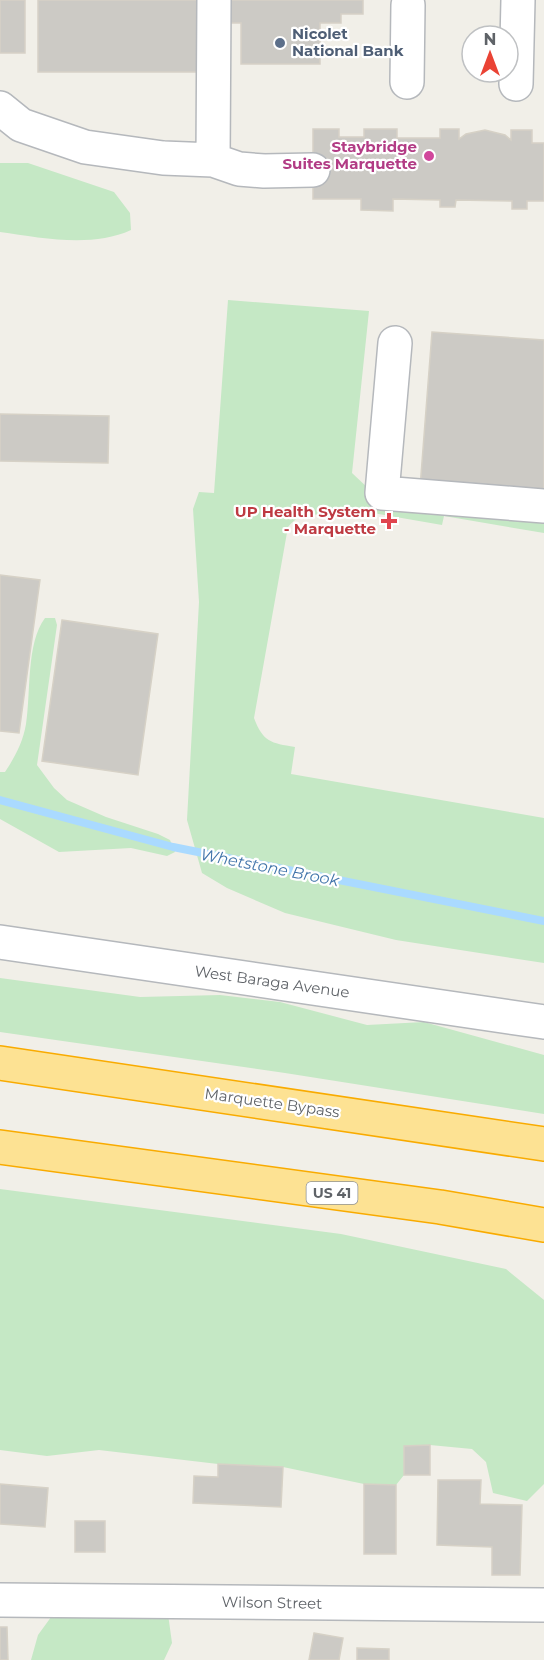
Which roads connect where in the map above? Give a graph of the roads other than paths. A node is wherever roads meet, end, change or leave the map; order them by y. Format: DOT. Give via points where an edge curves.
graph roads {
  1 [pos="214,0"];
  2 [pos="518,0"];
  3 [pos="408,5"];
  4 [pos="517,24"];
  5 [pos="407,82"];
  6 [pos="0,108"];
  7 [pos="213,160"];
  8 [pos="313,170"];
  9 [pos="395,344"];
  10 [pos="544,506"];
  11 [pos="0,942"];
  12 [pos="544,1022"];
  13 [pos="0,1063"];
  14 [pos="544,1144"];
  15 [pos="0,1147"];
  16 [pos="544,1225"];
  17 [pos="0,1600"];
  18 [pos="544,1605"];
  1 -- 7 [label="street"];
  2 -- 4 [label="street"];
  3 -- 5 [label="street"];
  6 -- 7 [label="street" via="21,125 85,147 163,158"];
  7 -- 8 [label="street" via="248,170"];
  9 -- 10 [label="street" via="382,493"];
  11 -- 12 [label="street, West Baraga Avenue"];
  13 -- 14 [label="highway, Marquette Bypass"];
  15 -- 16 [label="highway, US 41" via="440,1207"];
  17 -- 18 [label="street, Wilson Street"];
}
